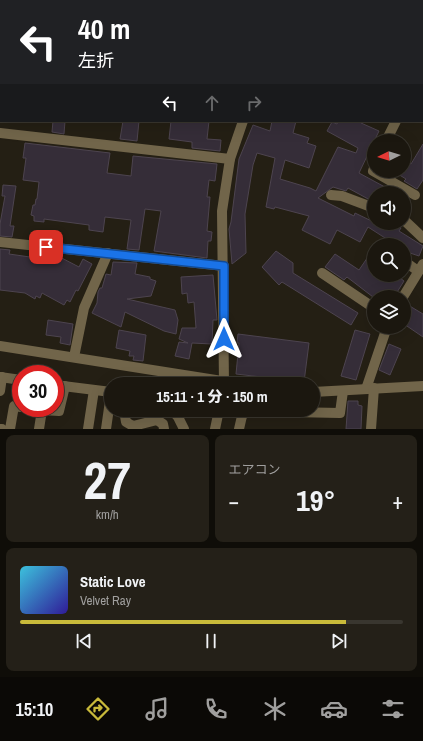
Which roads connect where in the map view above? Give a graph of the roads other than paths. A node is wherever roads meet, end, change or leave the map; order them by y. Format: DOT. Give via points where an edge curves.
graph roads {
  1 [pos="243,122"];
  2 [pos="396,122"];
  3 [pos="0,133"];
  4 [pos="390,134"];
  5 [pos="230,159"];
  6 [pos="385,178"];
  7 [pos="331,194"];
  8 [pos="415,195"];
  9 [pos="367,205"];
  10 [pos="411,227"];
  11 [pos="423,238"];
  12 [pos="0,242"];
  13 [pos="108,254"];
  14 [pos="411,264"];
  15 [pos="224,266"];
  16 [pos="421,268"];
  17 [pos="322,273"];
  18 [pos="407,290"];
  19 [pos="367,303"];
  20 [pos="384,334"];
  21 [pos="0,346"];
  22 [pos="74,357"];
  23 [pos="1,377"];
  24 [pos="189,377"];
  25 [pos="224,377"];
  26 [pos="12,379"];
  27 [pos="64,386"];
  28 [pos="423,386"];
  29 [pos="370,389"];
  30 [pos="94,390"];
  31 [pos="0,391"];
  32 [pos="343,391"];
  33 [pos="104,392"];
  34 [pos="320,392"];
  35 [pos="12,417"];
  36 [pos="41,417"];
  37 [pos="125,417"];
  38 [pos="178,417"];
  39 [pos="218,417"];
  40 [pos="10,429"];
  41 [pos="39,429"];
  42 [pos="88,429"];
  43 [pos="164,429"];
  44 [pos="184,429"];
  45 [pos="215,429"];
  46 [pos="239,429"];
  47 [pos="371,429"];
  1 -- 5 [label="street"];
  2 -- 4 [label="street"];
  3 -- 5 [label="street"];
  5 -- 15 [label="street" via="222,211"];
  6 -- 8 [label="street"];
  7 -- 9 [label="street"];
  10 -- 11 [label="street"];
  12 -- 13 [label="street"];
  13 -- 15 [label="street"];
  13 -- 22 [label="street" via="84,308"];
  14 -- 16 [label="street"];
  15 -- 25 [label="street"];
  16 -- 18 [label="street"];
  17 -- 19 [label="street"];
  20 -- 29 [label="street"];
  21 -- 22 [label="street"];
  22 -- 24 [label="street"];
  23 -- 26 [label="street"];
  23 -- 31 [label="street"];
  27 -- 30 [label="street"];
  28 -- 29 [label="street"];
  29 -- 32 [label="street"];
  29 -- 47 [label="street"];
  30 -- 33 [label="street"];
  30 -- 42 [label="street"];
  32 -- 34 [label="street"];
  32 -- 46 [label="street" via="340,413 247,411 242,416"];
  35 -- 40 [label="street"];
  36 -- 41 [label="street"];
  37 -- 43 [label="street" via="126,422 133,426 157,420"];
  38 -- 44 [label="street"];
  39 -- 45 [label="street"];
}
